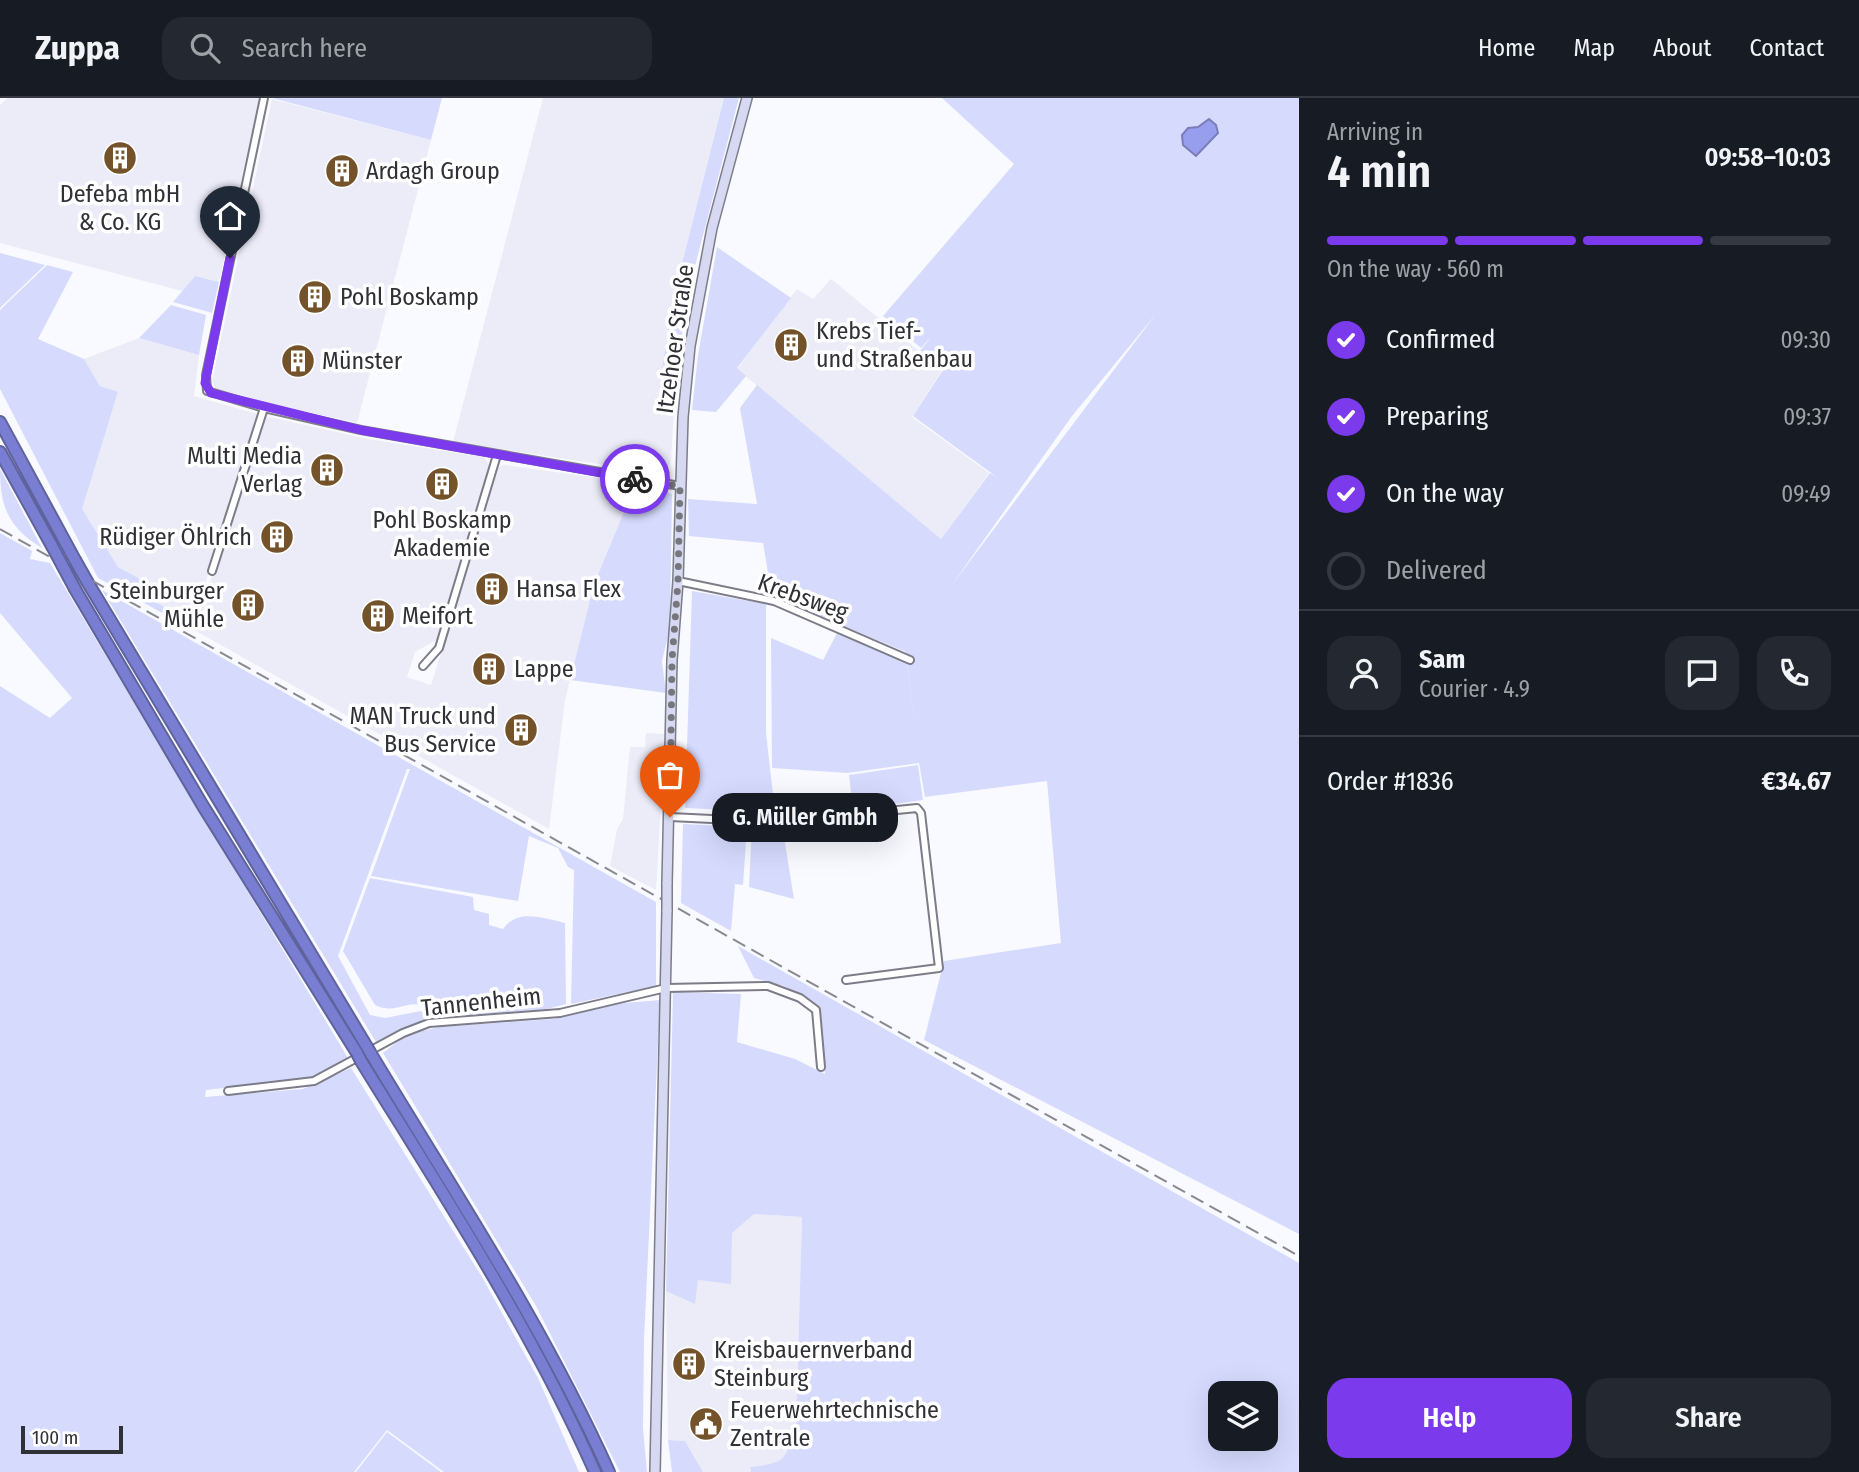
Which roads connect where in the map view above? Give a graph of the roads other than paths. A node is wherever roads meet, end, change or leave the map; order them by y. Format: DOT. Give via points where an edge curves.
graph roads {
  1 [pos="264,98"];
  2 [pos="747,98"];
  3 [pos="264,408"];
  4 [pos="0,422"];
  5 [pos="0,452"];
  6 [pos="496,455"];
  7 [pos="680,486"];
  8 [pos="212,571"];
  9 [pos="678,582"];
  10 [pos="911,660"];
  11 [pos="423,666"];
  12 [pos="670,817"];
  13 [pos="846,980"];
  14 [pos="666,988"];
  15 [pos="821,1067"];
  16 [pos="228,1091"];
  17 [pos="593,1472"];
  18 [pos="609,1472"];
  19 [pos="655,1472"];
  1 -- 3 [label="street" via="205,383 211,393"];
  2 -- 7 [label="main road, Itzehoer Straße" via="698,287"];
  3 -- 6 [label="street"];
  3 -- 8 [label="street"];
  4 -- 18 [label="highway, bridge" via="88,583 512,1285 554,1358"];
  5 -- 17 [label="highway, bridge" via="203,806 502,1291"];
  6 -- 7 [label="street"];
  6 -- 11 [label="street" via="439,648"];
  7 -- 9 [label="main road, Itzehoer Straße"];
  9 -- 10 [label="street, Krebsweg" via="774,601"];
  9 -- 12 [label="main road, Itzehoer Straße"];
  12 -- 13 [label="street" via="777,822 918,808 939,968"];
  12 -- 14 [label="main road, Itzehoer Straße, bridge"];
  14 -- 15 [label="street, Tannenheim" via="768,986 800,998 816,1010"];
  14 -- 16 [label="street, Tannenheim" via="560,1013 429,1023 314,1081"];
  14 -- 19 [label="main road, Itzehoer Straße"];
}
